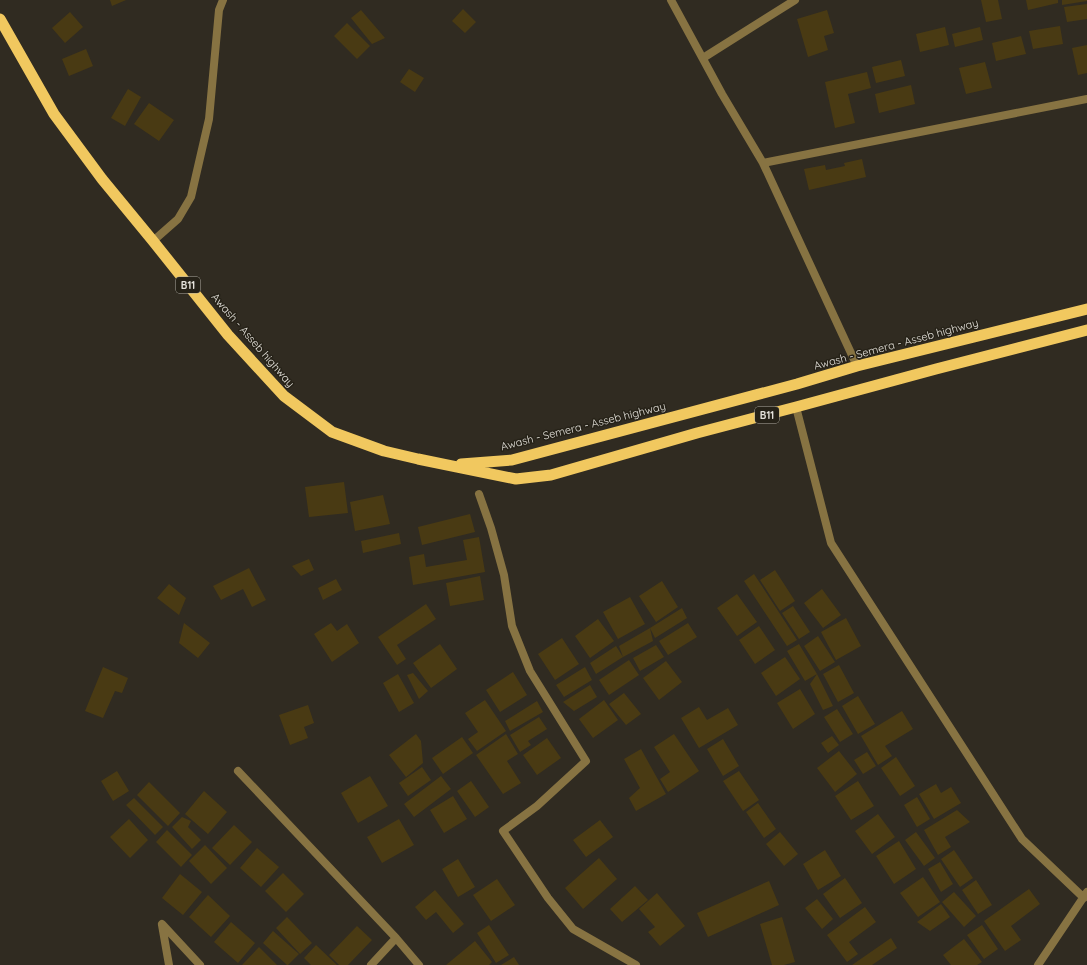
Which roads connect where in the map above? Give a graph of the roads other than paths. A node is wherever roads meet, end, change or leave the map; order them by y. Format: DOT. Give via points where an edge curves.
graph roads {
  1 [pos="223,0"];
  2 [pos="671,0"];
  3 [pos="794,0"];
  4 [pos="0,19"];
  5 [pos="703,58"];
  6 [pos="1087,99"];
  7 [pos="763,163"];
  8 [pos="153,241"];
  9 [pos="1087,309"];
  10 [pos="1087,330"];
  11 [pos="857,366"];
  12 [pos="796,407"];
  13 [pos="446,465"];
  14 [pos="479,494"];
  15 [pos="238,772"];
  16 [pos="1085,895"];
  17 [pos="396,938"];
  18 [pos="170,965"];
  19 [pos="200,965"];
  20 [pos="371,965"];
  21 [pos="419,965"];
  22 [pos="636,965"];
  23 [pos="1038,965"];
  1 -- 8 [label="street" via="219,10 209,119 192,197 178,219"];
  2 -- 5 [label="street"];
  3 -- 5 [label="street"];
  4 -- 8 [label="highway, Awash - Asseb highway / B11" via="54,114"];
  5 -- 7 [label="street"];
  6 -- 7 [label="street"];
  7 -- 11 [label="street"];
  8 -- 13 [label="highway, Awash - Asseb highway / B11" via="228,335 284,396 332,432 384,451"];
  9 -- 11 [label="highway, Awash - Semera - Asseb highway / B11"];
  10 -- 12 [label="highway, B11"];
  11 -- 13 [label="highway, Awash - Semera - Asseb highway / B11" via="512,460"];
  12 -- 13 [label="highway, B11" via="551,475 516,479"];
  12 -- 16 [label="street" via="831,543 1022,839"];
  14 -- 22 [label="street" via="504,575 512,626 530,671 586,761 537,806 503,831 548,898 573,929"];
  15 -- 17 [label="street"];
  16 -- 23 [label="street"];
  17 -- 20 [label="street"];
  17 -- 21 [label="street"];
  18 -- 19 [label="street" via="162,924"];
}
